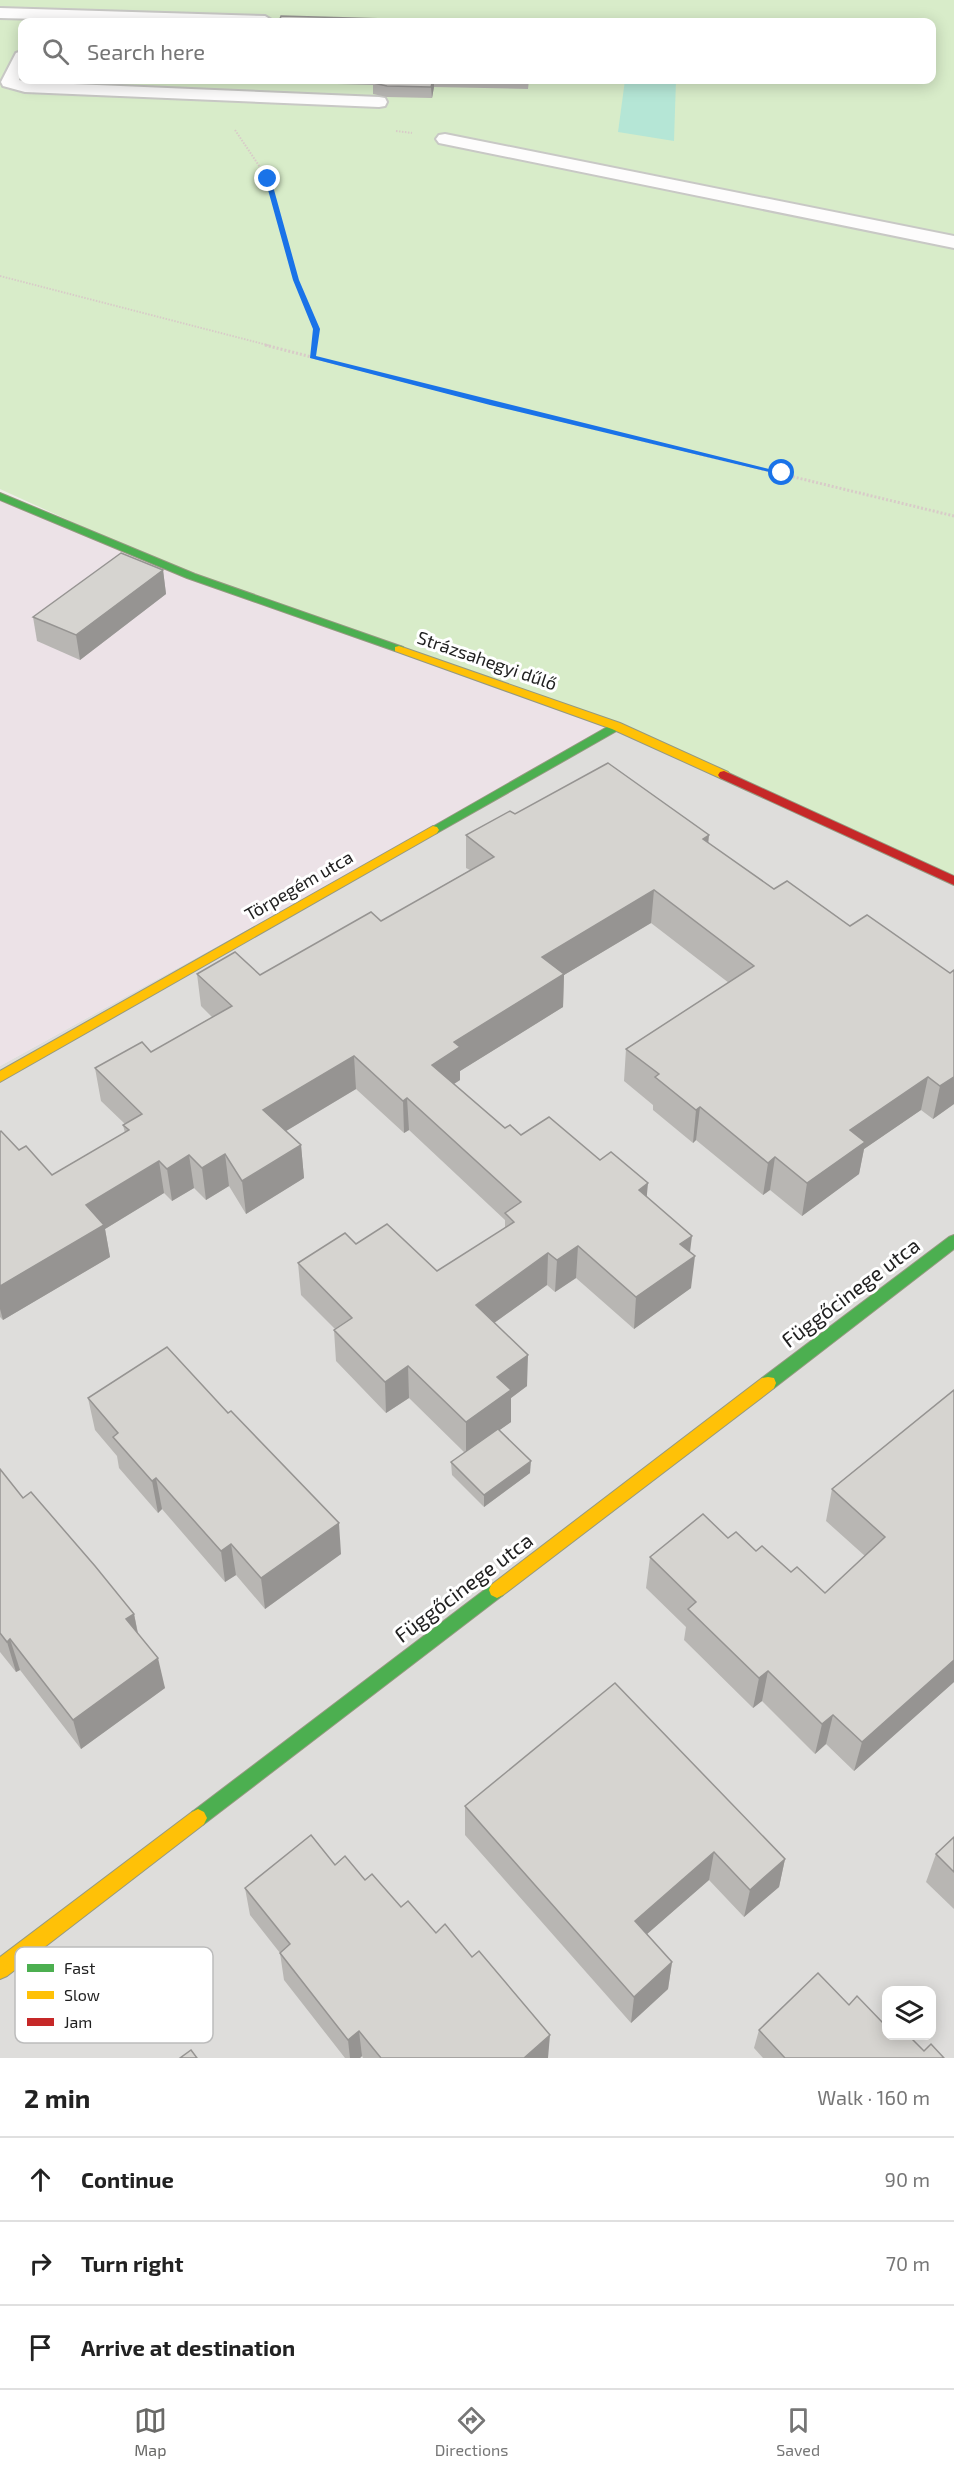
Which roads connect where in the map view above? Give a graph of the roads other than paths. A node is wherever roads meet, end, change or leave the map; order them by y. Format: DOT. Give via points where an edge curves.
graph roads {
  1 [pos="0,13"];
  2 [pos="42,18"];
  3 [pos="18,64"];
  4 [pos="90,84"];
  5 [pos="170,85"];
  6 [pos="243,87"];
  7 [pos="379,102"];
  8 [pos="445,139"];
  9 [pos="954,242"];
  10 [pos="0,496"];
  11 [pos="616,726"];
  12 [pos="954,881"];
  13 [pos="0,1077"];
  14 [pos="954,1241"];
  15 [pos="29,1947"];
  16 [pos="15,1958"];
  17 [pos="0,1969"];
  1 -- 2 [label="lane"];
  3 -- 4 [label="lane" via="9,82 25,87"];
  4 -- 5 [label="lane"];
  5 -- 6 [label="lane"];
  6 -- 7 [label="lane"];
  8 -- 9 [label="lane"];
  10 -- 11 [label="street, Strázsahegyi dűlő" via="191,576"];
  11 -- 12 [label="street, Strázsahegyi dűlő"];
  11 -- 13 [label="street, Törpegém utca"];
  14 -- 15 [label="street, Függőcinege utca"];
  16 -- 17 [label="street, Függőcinege utca"];
}
